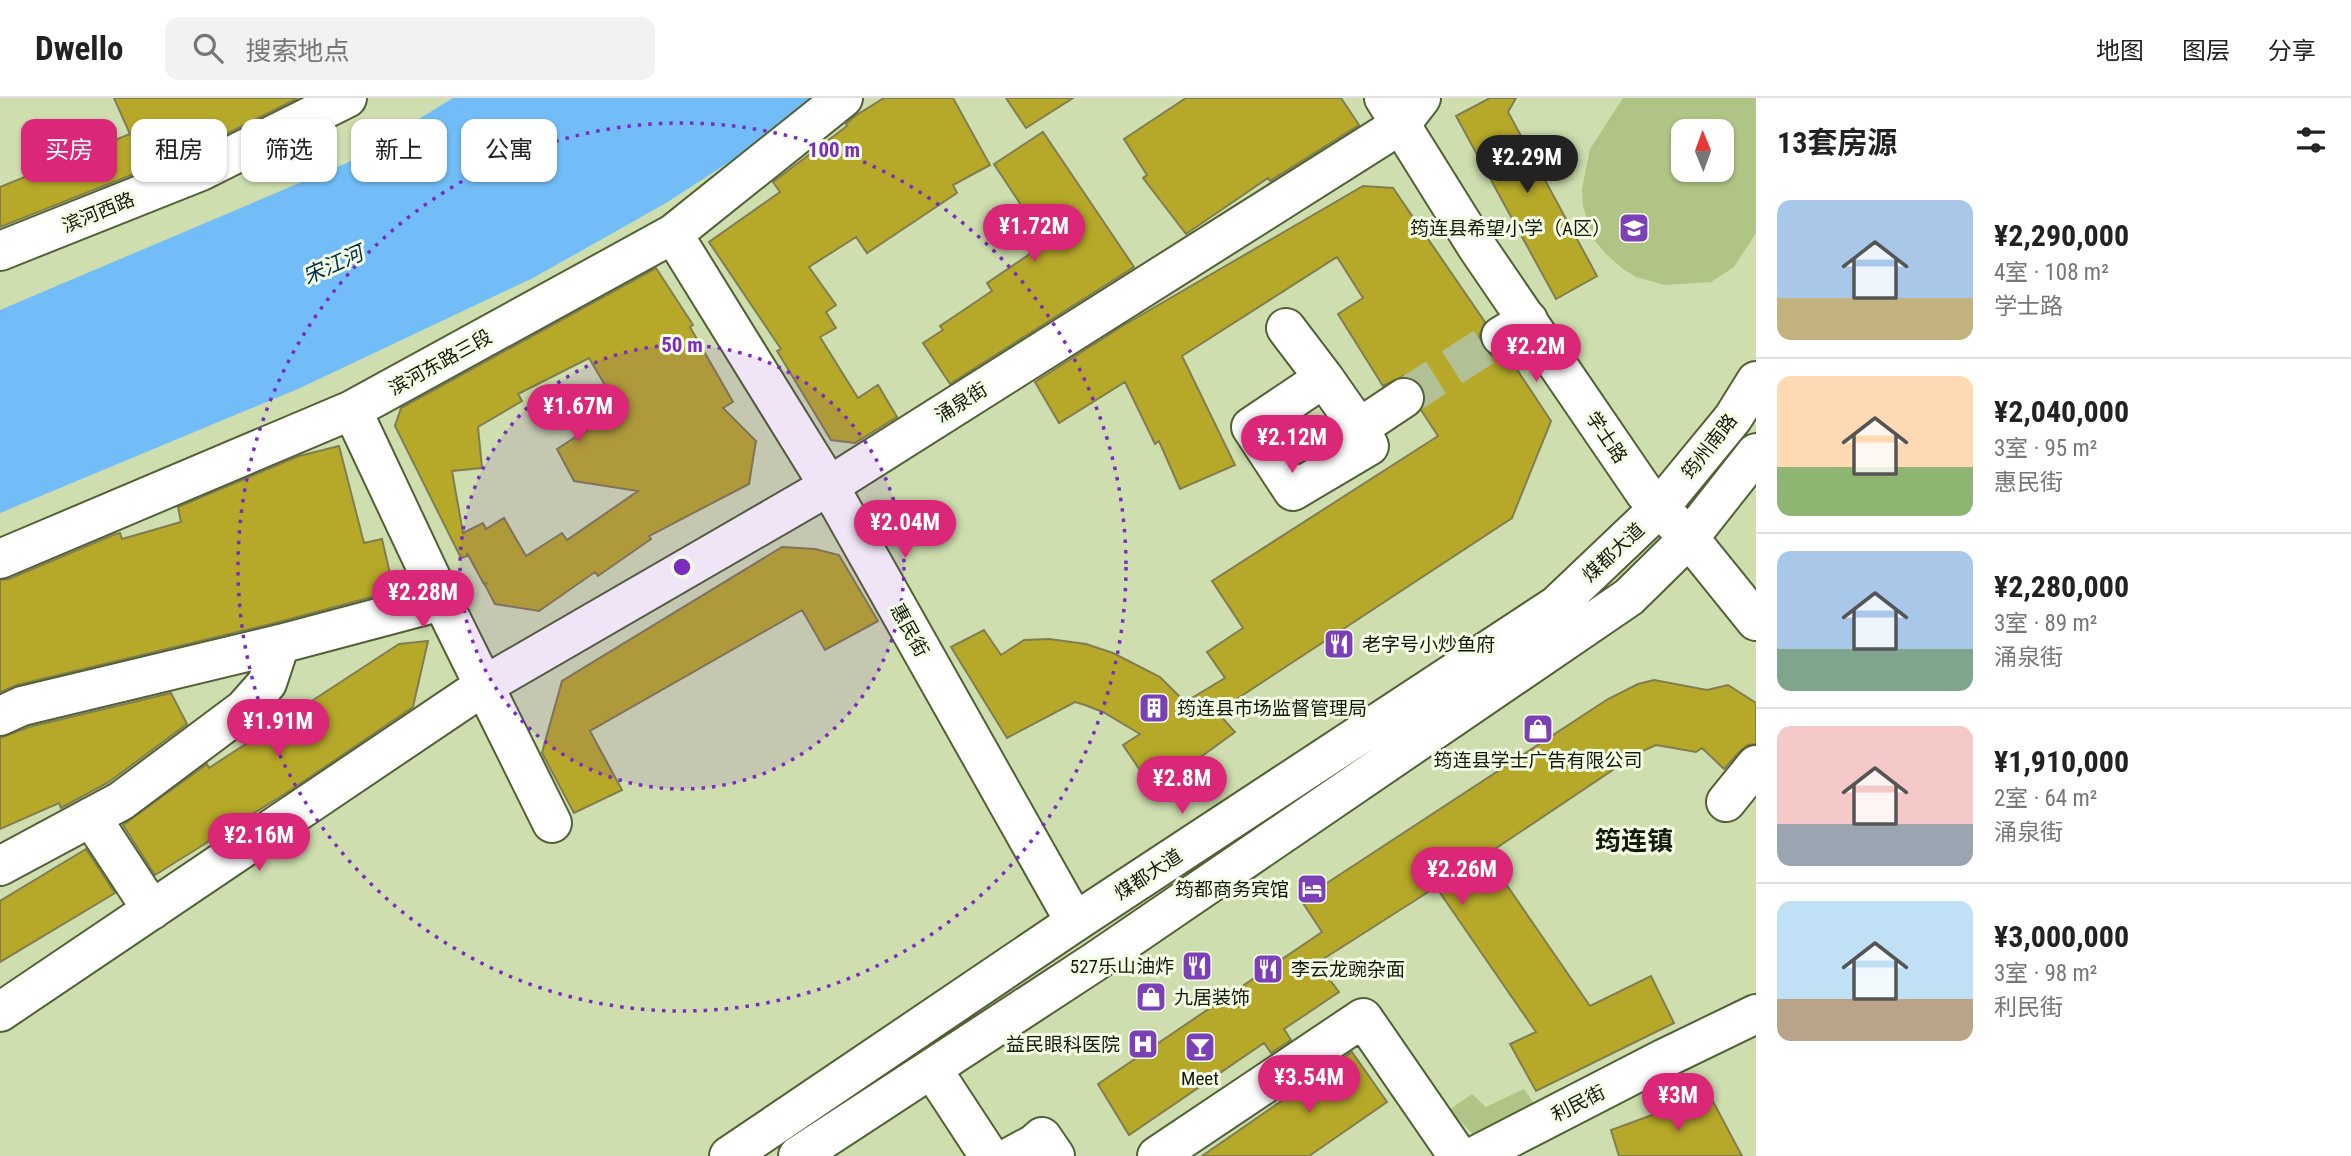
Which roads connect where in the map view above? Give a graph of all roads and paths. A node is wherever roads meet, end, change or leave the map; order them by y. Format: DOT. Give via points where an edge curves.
graph roads {
  1 [pos="347,98"];
  2 [pos="843,98"];
  3 [pos="1402,107"];
  4 [pos="673,234"];
  5 [pos="0,251"];
  6 [pos="1286,328"];
  7 [pos="1324,378"];
  8 [pos="1756,381"];
  9 [pos="1404,398"];
  10 [pos="352,410"];
  11 [pos="1359,428"];
  12 [pos="1756,453"];
  13 [pos="829,486"];
  14 [pos="1659,509"];
  15 [pos="1689,537"];
  16 [pos="0,559"];
  17 [pos="442,601"];
  18 [pos="1756,621"];
  19 [pos="280,644"];
  20 [pos="485,685"];
  21 [pos="0,716"];
  22 [pos="1756,765"];
  23 [pos="1726,802"];
  24 [pos="90,817"];
  25 [pos="552,822"];
  26 [pos="0,866"];
  27 [pos="152,910"];
  28 [pos="1075,922"];
  29 [pos="0,1012"];
  30 [pos="1756,1014"];
  31 [pos="932,1069"];
  32 [pos="729,1156"];
  33 [pos="798,1156"];
  34 [pos="989,1156"];
  35 [pos="1012,1156"];
  36 [pos="1055,1156"];
  37 [pos="1157,1156"];
  38 [pos="1458,1156"];
  39 [pos="1475,1156"];
  1 -- 5 [label="street, 滨河西路" via="201,171"];
  2 -- 4 [label="street, 滨河东路三段"];
  3 -- 13 [label="street, 涌泉街"];
  3 -- 14 [label="street, 学士路" via="1515,328"];
  4 -- 10 [label="street, 滨河东路三段"];
  4 -- 13 [label="street, 惠民街"];
  6 -- 7 [label="street"];
  7 -- 11 [label="street"];
  7 -- 11 [label="street" via="1251,427 1293,491 1369,446"];
  8 -- 14 [label="street, 筠州南路" via="1733,418"];
  9 -- 11 [label="street"];
  10 -- 16 [label="street, 滨河东路三段"];
  10 -- 17 [label="street"];
  12 -- 15 [label="street"];
  13 -- 20 [label="street, 涌泉街"];
  13 -- 28 [label="street, 惠民街"];
  14 -- 15 [label="street, 学士路"];
  14 -- 28 [label="street, 煤都大道" via="1557,605"];
  15 -- 18 [label="street, 学士路"];
  15 -- 31 [label="street" via="1629,597"];
  17 -- 19 [label="street"];
  17 -- 20 [label="street"];
  19 -- 21 [label="street" via="22,706"];
  19 -- 24 [label="street" via="267,683 244,709 121,801"];
  20 -- 25 [label="street"];
  20 -- 27 [label="street, 涌泉街"];
  22 -- 23 [label="street"];
  24 -- 26 [label="street"];
  24 -- 27 [label="street"];
  27 -- 29 [label="street, 涌泉街"];
  28 -- 32 [label="street, 煤都大道"];
  30 -- 39 [label="street, 利民街"];
  31 -- 33 [label="street"];
  31 -- 34 [label="street"];
  35 -- 36 [label="street" via="1041,1137"];
  37 -- 38 [label="street" via="1363,1018"];
}
